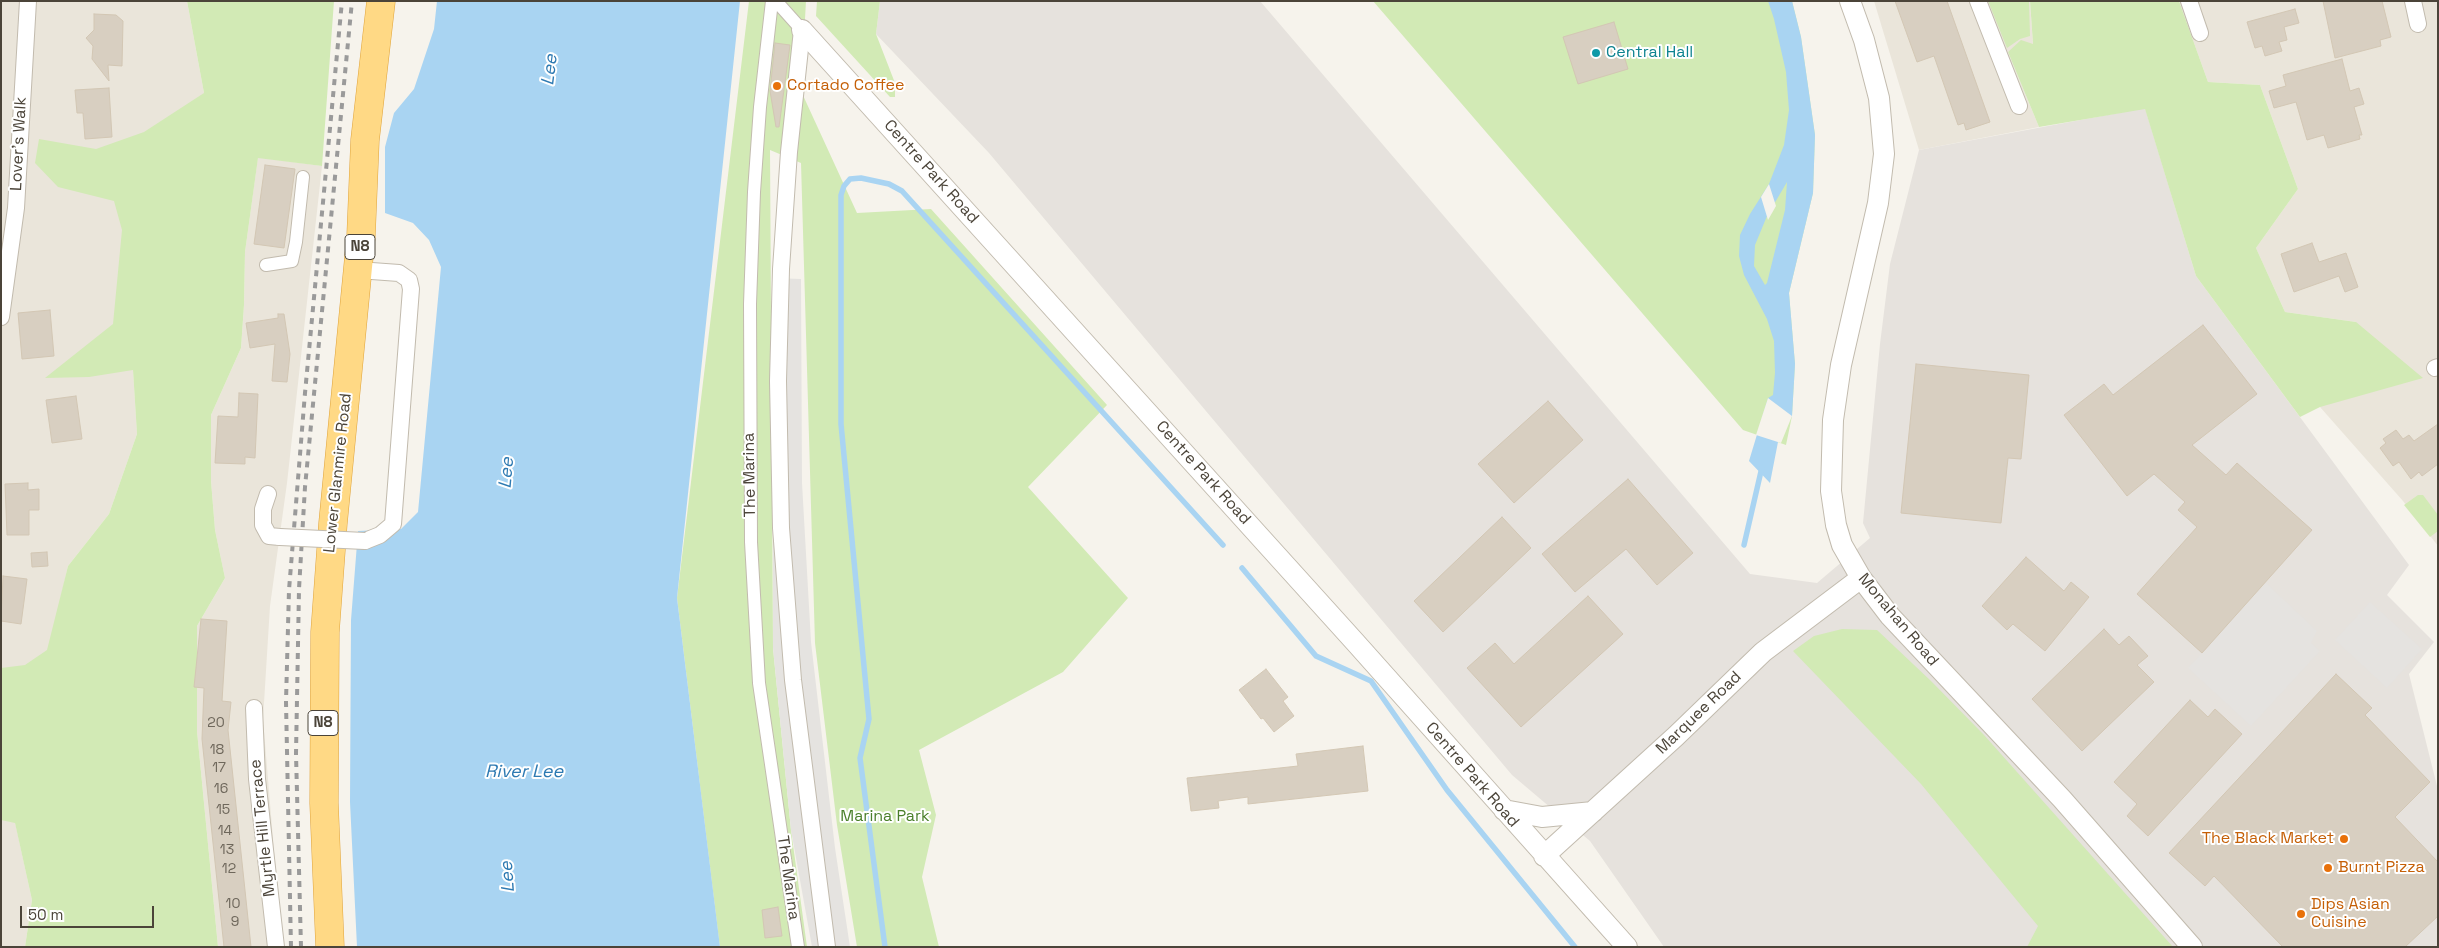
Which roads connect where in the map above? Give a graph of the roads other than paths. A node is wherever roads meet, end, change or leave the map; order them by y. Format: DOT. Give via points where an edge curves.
graph roads {
  1 [pos="28,1"];
  2 [pos="381,1"];
  3 [pos="772,1"];
  4 [pos="776,1"];
  5 [pos="1850,1"];
  6 [pos="1978,1"];
  7 [pos="2189,1"];
  8 [pos="2413,1"];
  9 [pos="2418,24"];
  10 [pos="802,30"];
  11 [pos="2200,33"];
  12 [pos="2019,106"];
  13 [pos="303,177"];
  14 [pos="8,208"];
  15 [pos="266,265"];
  16 [pos="358,270"];
  17 [pos="1,317"];
  18 [pos="268,494"];
  19 [pos="1861,578"];
  20 [pos="254,708"];
  21 [pos="1504,810"];
  22 [pos="1593,812"];
  23 [pos="1544,856"];
  24 [pos="276,947"];
  25 [pos="330,947"];
  26 [pos="798,947"];
  27 [pos="828,947"];
  28 [pos="1627,947"];
  29 [pos="2192,947"];
  1 -- 14 [label="street, Lover's Walk"];
  2 -- 16 [label="highway, Lower Glanmire Road / N8" via="365,140"];
  3 -- 26 [label="street, The Marina" via="754,192 750,313 751,542 759,683"];
  4 -- 10 [label="street, Centre Park Road"];
  5 -- 19 [label="street, Monahan Road" via="1880,98 1884,154 1878,203 1841,365 1833,420 1833,511 1842,545"];
  6 -- 12 [label="street"];
  7 -- 11 [label="street"];
  8 -- 9 [label="street"];
  10 -- 21 [label="street, Centre Park Road"];
  10 -- 27 [label="street, The Marina" via="781,269 778,381 781,528 793,680"];
  13 -- 15 [label="street" via="292,261"];
  14 -- 17 [label="street, Lover's Walk"];
  16 -- 18 [label="street, bridge" via="399,273 410,280 393,524 380,535 365,541 269,536 263,524"];
  16 -- 25 [label="highway, Lower Glanmire Road / N8" via="325,632 324,803"];
  19 -- 22 [label="street, Marquee Road" via="1763,652"];
  19 -- 29 [label="street, Monahan Road" via="1909,638 2062,799"];
  20 -- 24 [label="street, Myrtle Hill Terrace" via="257,779"];
  21 -- 22 [label="street" via="1542,817"];
  21 -- 23 [label="street, Centre Park Road"];
  22 -- 23 [label="street, Marquee Road"];
  23 -- 28 [label="street, Centre Park Road"];
}
